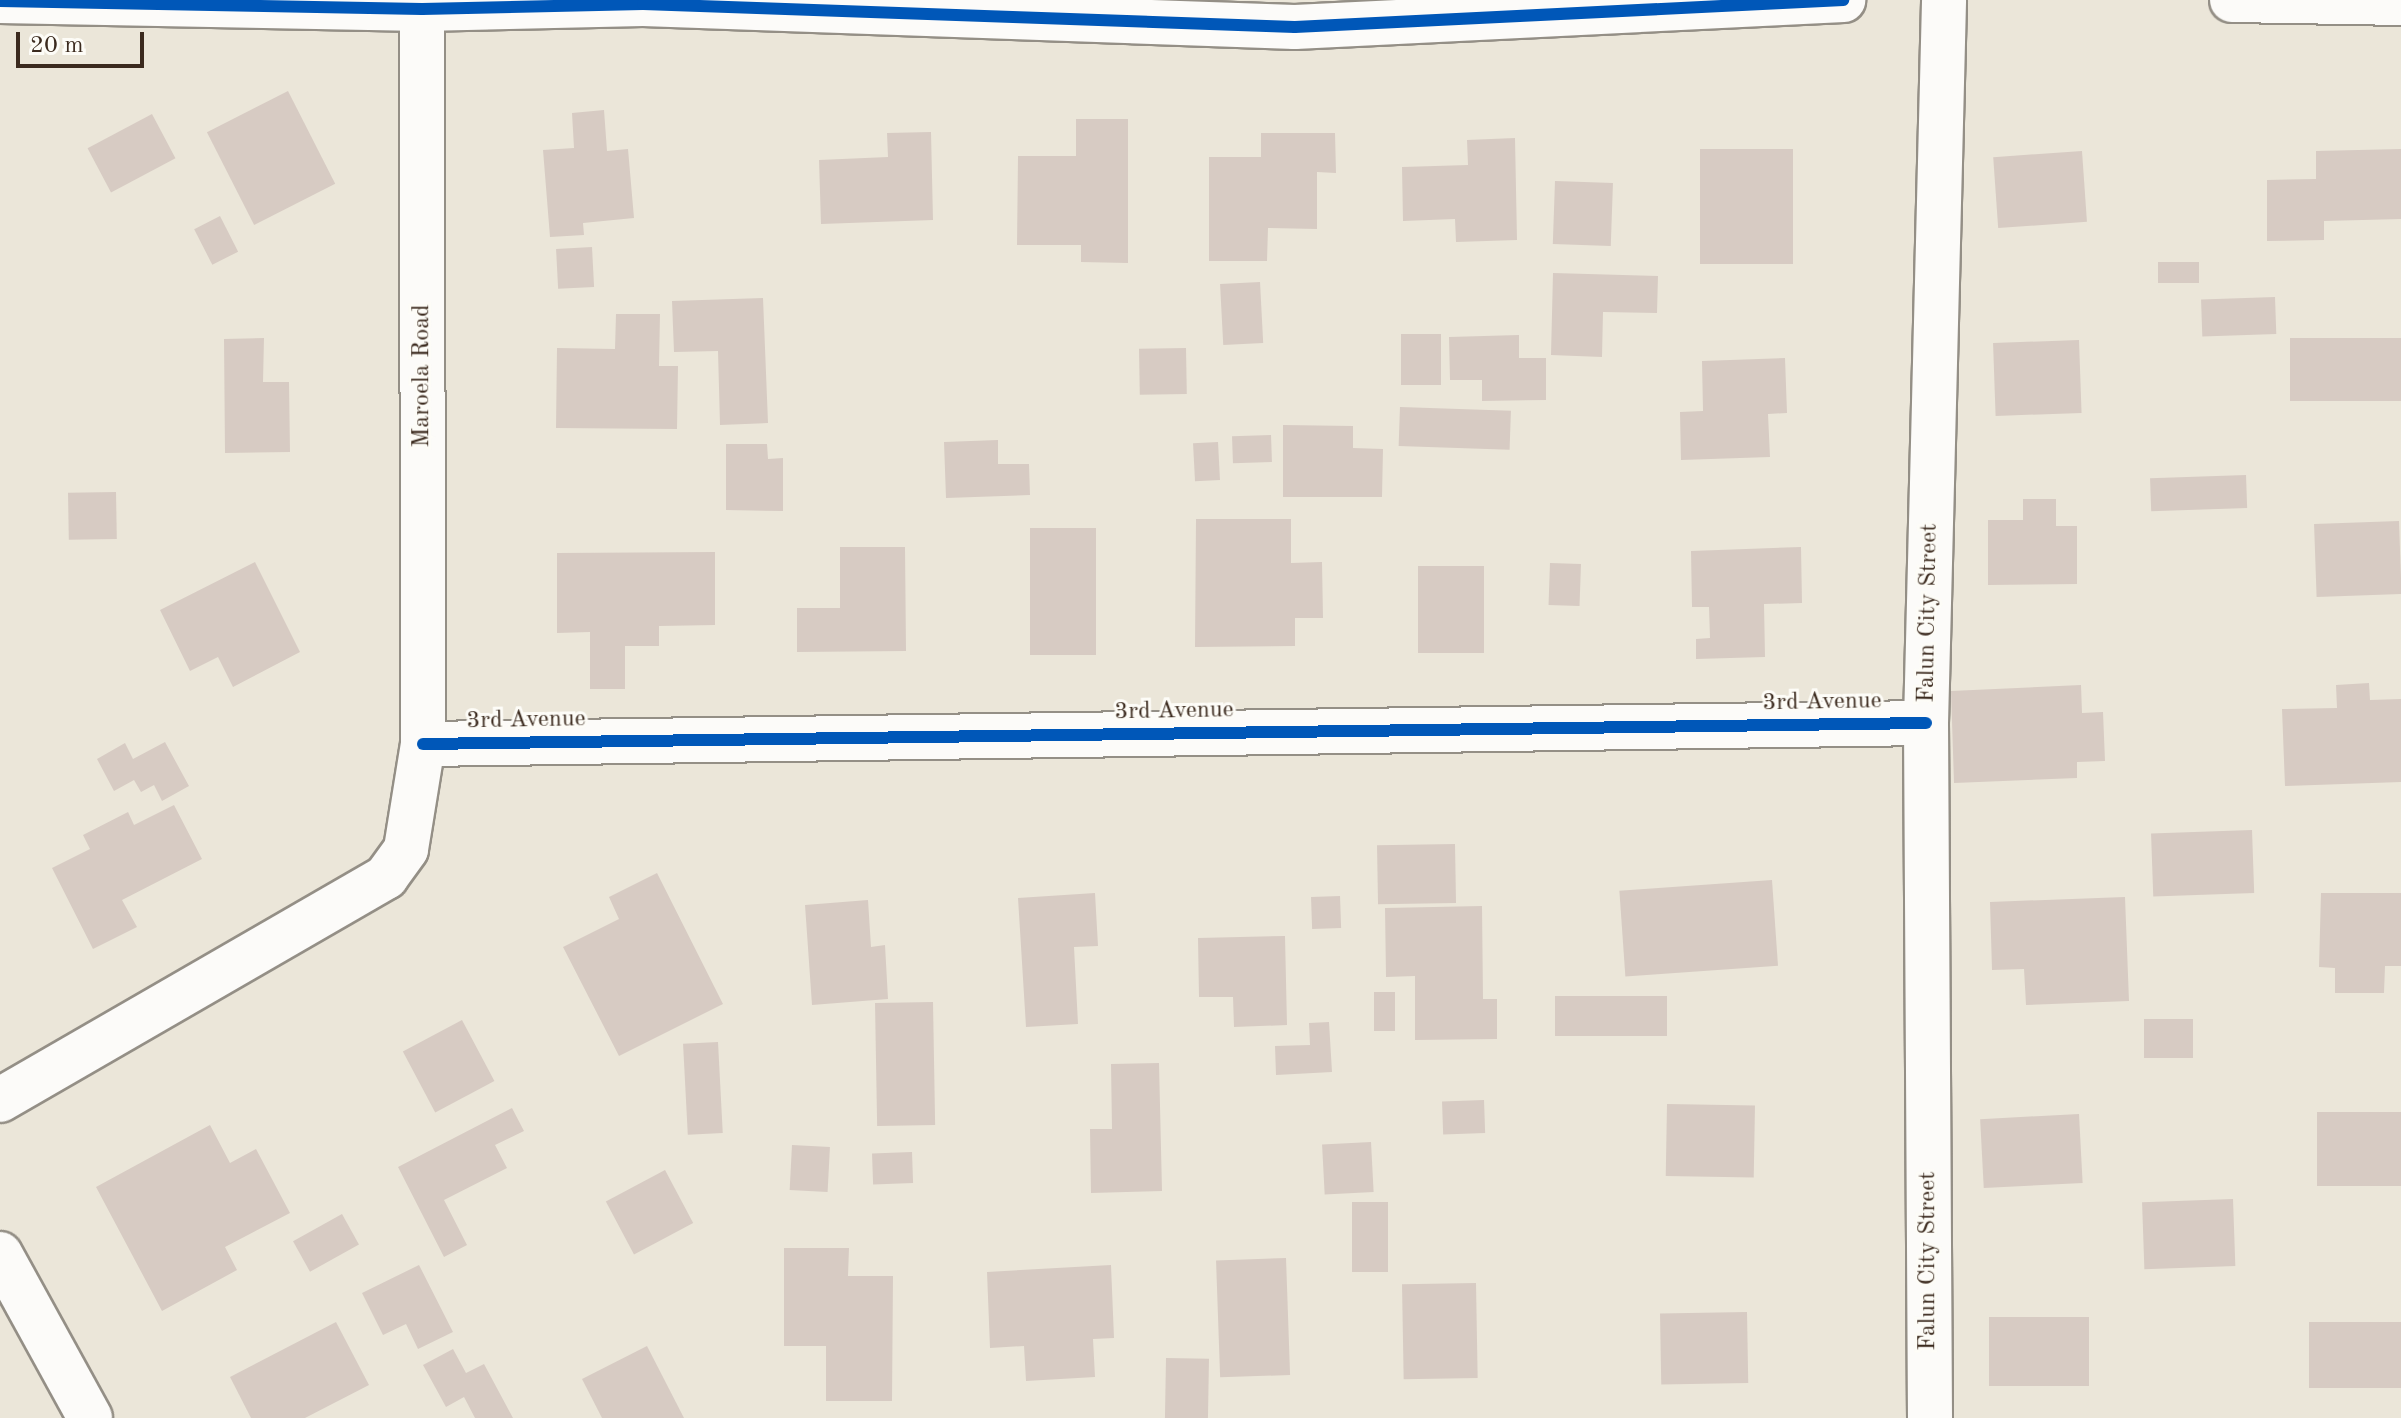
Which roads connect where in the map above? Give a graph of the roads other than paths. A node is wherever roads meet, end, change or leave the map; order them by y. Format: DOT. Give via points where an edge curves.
graph roads {
  1 [pos="31,0"];
  2 [pos="1843,0"];
  3 [pos="1944,0"];
  4 [pos="2232,0"];
  5 [pos="0,1"];
  6 [pos="643,2"];
  7 [pos="2401,3"];
  8 [pos="422,9"];
  9 [pos="1295,14"];
  10 [pos="1926,723"];
  11 [pos="423,744"];
  12 [pos="0,1100"];
  13 [pos="0,1254"];
  14 [pos="90,1418"];
  15 [pos="1930,1418"];
  1 -- 5 [label="street"];
  1 -- 8 [label="street"];
  2 -- 9 [label="street"];
  3 -- 10 [label="street, Falun City Street"];
  4 -- 7 [label="street"];
  6 -- 8 [label="street"];
  6 -- 9 [label="street"];
  8 -- 11 [label="street, Maroela Road"];
  10 -- 11 [label="street, 3rd Avenue"];
  10 -- 15 [label="street, Falun City Street"];
  11 -- 12 [label="street" via="406,849 386,877"];
  13 -- 14 [label="street"];
}
